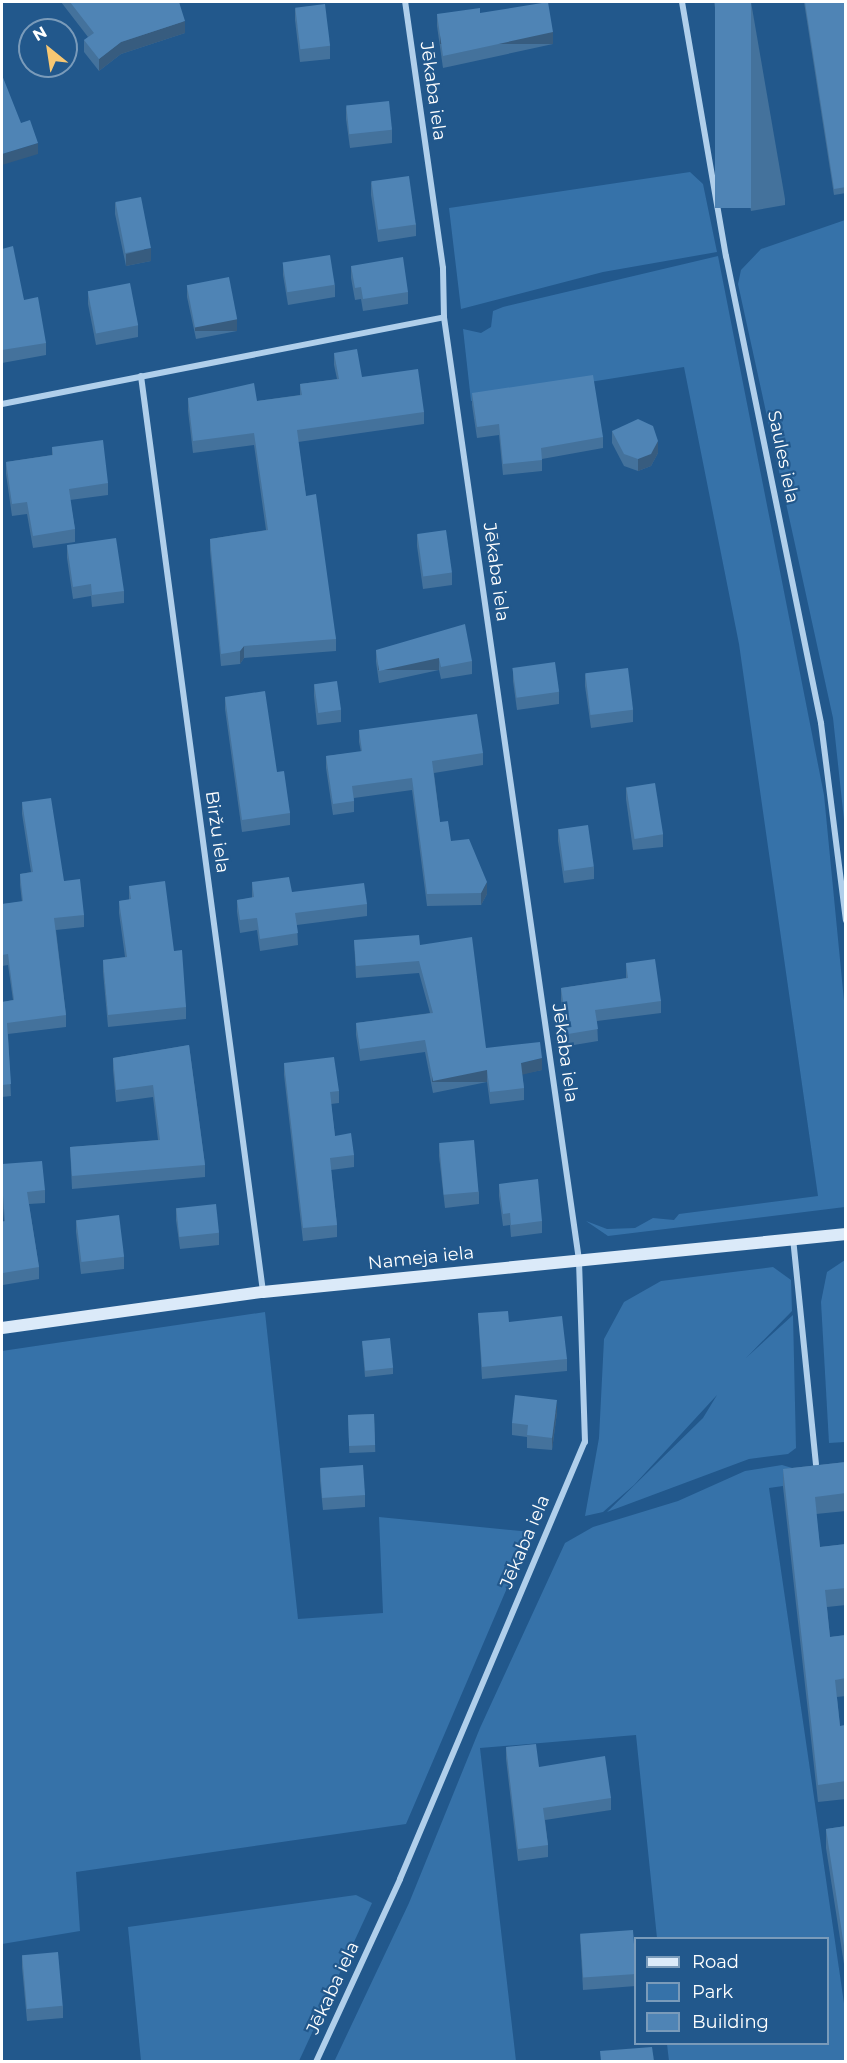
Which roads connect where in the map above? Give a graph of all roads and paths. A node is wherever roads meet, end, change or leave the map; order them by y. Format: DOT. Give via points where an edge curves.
graph roads {
  1 [pos="405,2"];
  2 [pos="682,2"];
  3 [pos="444,317"];
  4 [pos="141,376"];
  5 [pos="2,404"];
  6 [pos="846,920"];
  7 [pos="846,1234"];
  8 [pos="793,1238"];
  9 [pos="579,1260"];
  10 [pos="262,1293"];
  11 [pos="2,1328"];
  12 [pos="816,1464"];
  13 [pos="316,2061"];
  1 -- 3 [label="street, Jēkaba iela" via="442,268"];
  2 -- 6 [label="street, Saules iela" via="726,256 821,723"];
  3 -- 4 [label="street"];
  3 -- 9 [label="street, Jēkaba iela"];
  4 -- 5 [label="street"];
  4 -- 10 [label="street, Biržu iela"];
  7 -- 8 [label="street, Nameja iela"];
  8 -- 9 [label="street, Nameja iela"];
  8 -- 12 [label="street"];
  9 -- 10 [label="street, Nameja iela"];
  9 -- 13 [label="street, Jēkaba iela" via="585,1442 400,1879"];
  10 -- 11 [label="street, Nameja iela"];
}
